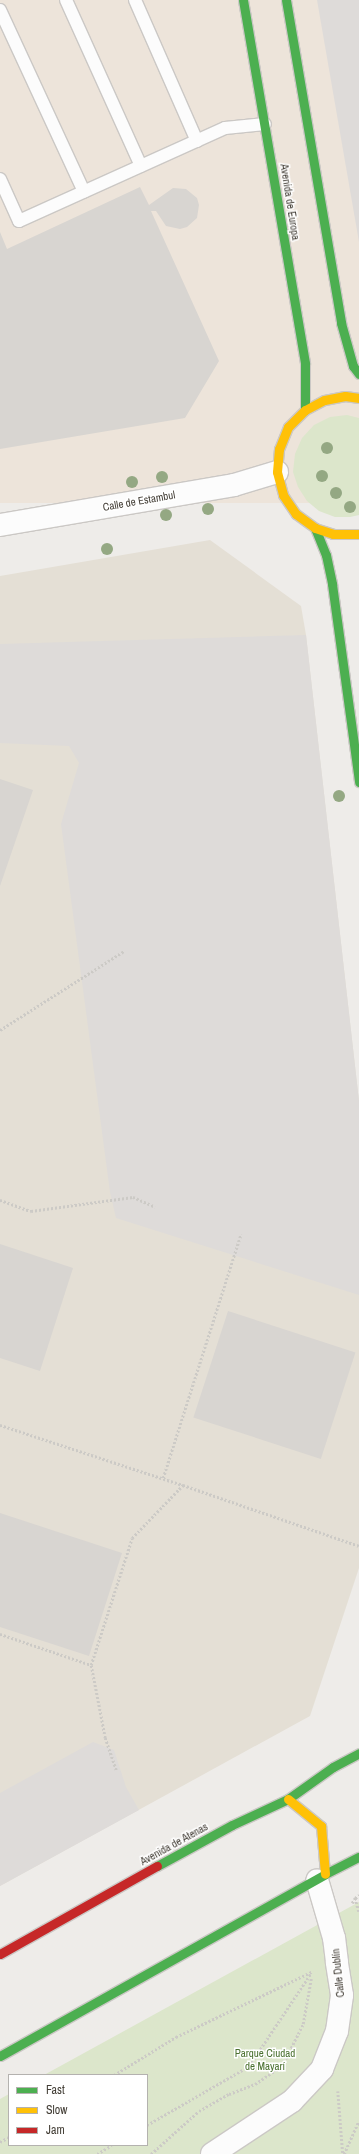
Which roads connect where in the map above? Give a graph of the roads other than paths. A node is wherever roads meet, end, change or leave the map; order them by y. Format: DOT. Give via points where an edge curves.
graph roads {
  1 [pos="66,0"];
  2 [pos="135,0"];
  3 [pos="243,0"];
  4 [pos="286,0"];
  5 [pos="0,10"];
  6 [pos="265,124"];
  7 [pos="197,141"];
  8 [pos="141,166"];
  9 [pos="0,179"];
  10 [pos="84,192"];
  11 [pos="359,374"];
  12 [pos="359,398"];
  13 [pos="305,410"];
  14 [pos="277,472"];
  15 [pos="0,525"];
  16 [pos="315,528"];
  17 [pos="359,534"];
  18 [pos="359,782"];
  19 [pos="359,1753"];
  20 [pos="288,1799"];
  21 [pos="359,1857"];
  22 [pos="321,1877"];
  23 [pos="0,1954"];
  24 [pos="0,2056"];
  25 [pos="212,2154"];
  1 -- 8 [label="lane"];
  2 -- 7 [label="lane"];
  3 -- 6 [label="street, Avenida de Europa"];
  4 -- 11 [label="street" via="341,323 353,366"];
  5 -- 10 [label="lane"];
  6 -- 7 [label="lane" via="232,126"];
  6 -- 13 [label="street, Avenida de Europa" via="305,364"];
  7 -- 8 [label="lane"];
  8 -- 10 [label="lane"];
  9 -- 10 [label="lane" via="19,221"];
  12 -- 13 [label="street" via="345,396 324,400"];
  13 -- 14 [label="street" via="288,427 279,448"];
  14 -- 15 [label="street, Calle de Estambul" via="234,485"];
  14 -- 16 [label="street" via="283,495 296,514"];
  16 -- 17 [label="street" via="333,534"];
  16 -- 18 [label="street" via="326,555 332,584"];
  19 -- 20 [label="street, Avenida de Atenas" via="333,1767"];
  20 -- 22 [label="street" via="320,1826"];
  20 -- 23 [label="street, Avenida de Atenas" via="232,1825"];
  21 -- 22 [label="street"];
  22 -- 24 [label="street"];
  22 -- 25 [label="street, Calle Dublín" via="334,1938 342,1996 337,2030 322,2069 292,2101"];
}
